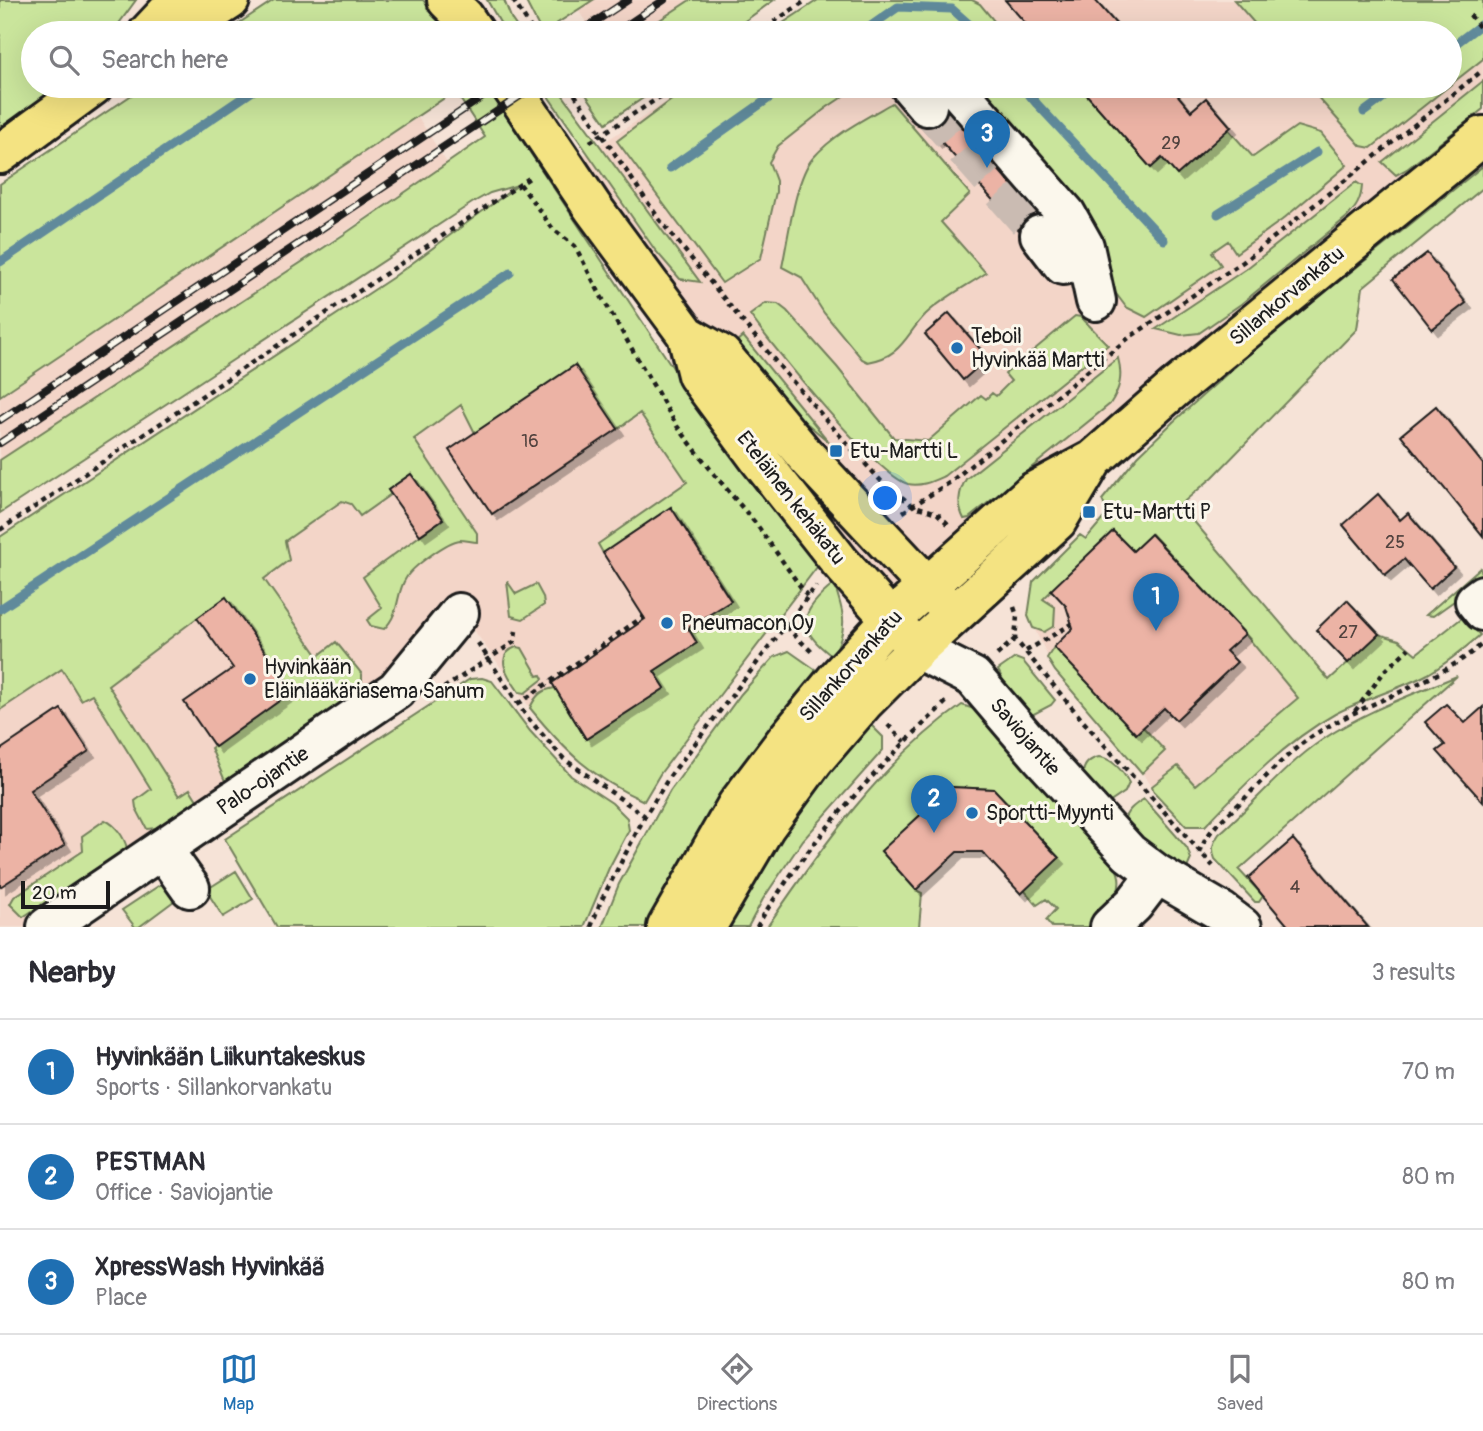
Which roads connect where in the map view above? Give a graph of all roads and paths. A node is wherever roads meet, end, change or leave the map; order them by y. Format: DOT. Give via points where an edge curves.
graph roads {
  1 [pos="179,0"];
  2 [pos="230,0"];
  3 [pos="513,0"];
  4 [pos="807,0"];
  5 [pos="1471,15"];
  6 [pos="159,21"];
  7 [pos="198,21"];
  8 [pos="526,21"];
  9 [pos="775,21"];
  10 [pos="1483,32"];
  11 [pos="1483,70"];
  12 [pos="1462,87"];
  13 [pos="77,98"];
  14 [pos="519,98"];
  15 [pos="577,98"];
  16 [pos="659,98"];
  17 [pos="936,98"];
  18 [pos="1448,98"];
  19 [pos="602,135"];
  20 [pos="1483,136"];
  21 [pos="0,154"];
  22 [pos="1040,235"];
  23 [pos="1063,265"];
  24 [pos="1096,301"];
  25 [pos="687,335"];
  26 [pos="1093,460"];
  27 [pos="912,505"];
  28 [pos="0,530"];
  29 [pos="876,532"];
  30 [pos="970,548"];
  31 [pos="840,562"];
  32 [pos="994,577"];
  33 [pos="928,586"];
  34 [pos="807,596"];
  35 [pos="459,613"];
  36 [pos="954,615"];
  37 [pos="644,616"];
  38 [pos="891,620"];
  39 [pos="1072,624"];
  40 [pos="1015,639"];
  41 [pos="1483,643"];
  42 [pos="1409,648"];
  43 [pos="917,649"];
  44 [pos="1026,651"];
  45 [pos="973,677"];
  46 [pos="518,704"];
  47 [pos="1354,713"];
  48 [pos="645,816"];
  49 [pos="163,850"];
  50 [pos="1200,851"];
  51 [pos="1157,874"];
  52 [pos="1203,882"];
  53 [pos="190,888"];
  54 [pos="47,927"];
  55 [pos="591,927"];
  56 [pos="667,927"];
  57 [pos="706,927"];
  58 [pos="757,927"];
  59 [pos="1110,927"];
  60 [pos="1242,927"];
  1 -- 6 [label="main road"];
  2 -- 7 [label="main road"];
  3 -- 8 [label="path"];
  4 -- 9 [label="path"];
  5 -- 10 [label="path"];
  11 -- 12 [label="path"];
  13 -- 21 [label="main road"];
  14 -- 25 [label="main road, Eteläinen kehäkatu"];
  15 -- 19 [label="path"];
  16 -- 19 [label="path"];
  17 -- 24 [label="street" via="1066,214 1084,246"];
  18 -- 27 [label="path" via="1243,262 1130,337 950,483"];
  19 -- 27 [label="path" via="659,219 775,361 881,481"];
  20 -- 26 [label="main road, Sillankorvankatu"];
  22 -- 23 [label="street"];
  25 -- 29 [label="main road, Eteläinen kehäkatu" via="722,355"];
  25 -- 31 [label="main road, Eteläinen kehäkatu" via="697,375"];
  26 -- 30 [label="main road, Sillankorvankatu" via="1033,492"];
  26 -- 32 [label="main road, Sillankorvankatu" via="1057,521"];
  27 -- 29 [label="path"];
  27 -- 30 [label="path" via="937,513"];
  28 -- 34 [label="path" via="520,184 553,229 575,246 677,426"];
  29 -- 33 [label="main road, Eteläinen kehäkatu"];
  30 -- 33 [label="main road, Sillankorvankatu"];
  31 -- 34 [label="path"];
  31 -- 38 [label="main road, Eteläinen kehäkatu"];
  32 -- 36 [label="main road, Sillankorvankatu"];
  32 -- 40 [label="path" via="1012,597 1017,616"];
  33 -- 36 [label="main road, Eteläinen kehäkatu"];
  33 -- 38 [label="main road, Sillankorvankatu"];
  34 -- 48 [label="path" via="725,701"];
  35 -- 46 [label="path"];
  35 -- 49 [label="street, Palo-ojantie" via="396,690"];
  36 -- 43 [label="main road, Sillankorvankatu"];
  36 -- 45 [label="street, Saviojantie"];
  37 -- 46 [label="path"];
  38 -- 43 [label="main road, Eteläinen kehäkatu"];
  38 -- 56 [label="main road, Sillankorvankatu" via="821,698 737,805"];
  39 -- 44 [label="path"];
  40 -- 44 [label="path"];
  40 -- 45 [label="path"];
  41 -- 47 [label="path" via="1455,665"];
  42 -- 47 [label="path" via="1384,672"];
  43 -- 45 [label="street, Saviojantie"];
  43 -- 57 [label="main road, Sillankorvankatu" via="814,760 765,827"];
  44 -- 50 [label="path"];
  45 -- 51 [label="street, Saviojantie" via="1129,853"];
  45 -- 58 [label="path" via="905,741 839,813 804,855"];
  46 -- 48 [label="path" via="564,759"];
  47 -- 50 [label="path" via="1313,736 1281,763 1206,836"];
  48 -- 55 [label="path"];
  49 -- 53 [label="street"];
  49 -- 54 [label="street, Palo-ojantie" via="103,902"];
  50 -- 52 [label="path"];
  50 -- 52 [label="path" via="1196,878"];
  51 -- 52 [label="street, Saviojantie"];
  51 -- 59 [label="street"];
  52 -- 60 [label="street, Saviojantie" via="1222,912"];
}
